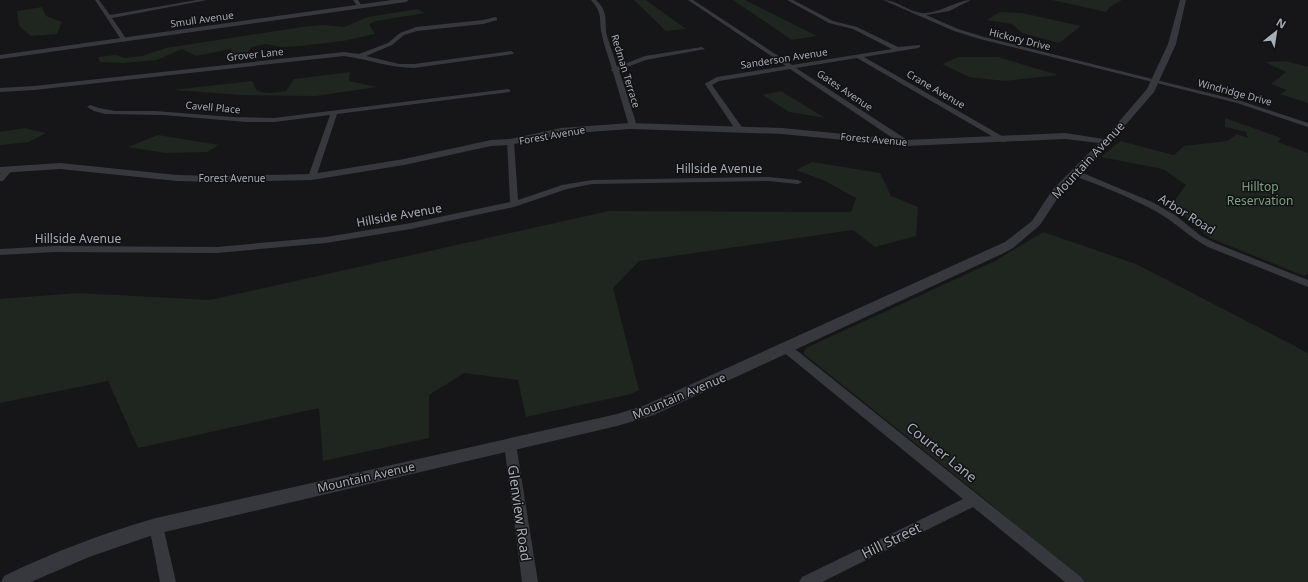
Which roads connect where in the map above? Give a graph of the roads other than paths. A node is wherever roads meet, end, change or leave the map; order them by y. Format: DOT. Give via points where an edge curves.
graph roads {
  1 [pos="97,0"];
  2 [pos="206,0"];
  3 [pos="406,0"];
  4 [pos="593,0"];
  5 [pos="690,0"];
  6 [pos="789,0"];
  7 [pos="885,0"];
  8 [pos="969,0"];
  9 [pos="1183,0"];
  10 [pos="358,3"];
  11 [pos="920,15"];
  12 [pos="108,17"];
  13 [pos="495,19"];
  14 [pos="124,40"];
  15 [pos="918,46"];
  16 [pos="702,48"];
  17 [pos="897,48"];
  18 [pos="511,53"];
  19 [pos="360,56"];
  20 [pos="858,56"];
  21 [pos="0,57"];
  22 [pos="790,66"];
  23 [pos="614,70"];
  24 [pos="1155,82"];
  25 [pos="0,90"];
  26 [pos="508,91"];
  27 [pos="90,106"];
  28 [pos="334,113"];
  29 [pos="1308,125"];
  30 [pos="634,126"];
  31 [pos="740,130"];
  32 [pos="1005,140"];
  33 [pos="510,142"];
  34 [pos="1106,142"];
  35 [pos="906,143"];
  36 [pos="5,170"];
  37 [pos="1075,173"];
  38 [pos="312,177"];
  39 [pos="0,179"];
  40 [pos="798,182"];
  41 [pos="514,204"];
  42 [pos="0,252"];
  43 [pos="1308,284"];
  44 [pos="786,348"];
  45 [pos="510,444"];
  46 [pos="975,499"];
  47 [pos="156,526"];
  48 [pos="12,582"];
  49 [pos="168,582"];
  50 [pos="530,582"];
  51 [pos="807,582"];
  52 [pos="1076,582"];
  1 -- 12 [label="street"];
  2 -- 12 [label="street"];
  3 -- 10 [label="street, Smull Avenue"];
  4 -- 23 [label="street, Redman Terrace" via="601,9 605,22 604,34"];
  5 -- 22 [label="street, Gates Avenue"];
  6 -- 17 [label="street" via="831,22 855,28"];
  7 -- 11 [label="street, Hickory Drive"];
  8 -- 11 [label="street" via="947,10"];
  9 -- 24 [label="street, Mountain Avenue" via="1172,44"];
  10 -- 14 [label="street, Smull Avenue"];
  11 -- 24 [label="street, Hickory Drive" via="982,38"];
  12 -- 14 [label="street"];
  13 -- 19 [label="street" via="416,29 402,34 390,44"];
  14 -- 21 [label="street, Smull Avenue"];
  15 -- 17 [label="street, Sanderson Avenue"];
  16 -- 23 [label="street" via="645,58"];
  17 -- 20 [label="street, Sanderson Avenue"];
  18 -- 19 [label="street, Grover Lane" via="414,66 393,65"];
  19 -- 25 [label="street, Grover Lane" via="334,55"];
  20 -- 22 [label="street, Sanderson Avenue"];
  20 -- 32 [label="street, Crane Avenue"];
  22 -- 31 [label="street, Sanderson Avenue" via="717,79 708,84"];
  22 -- 35 [label="street, Gates Avenue"];
  23 -- 30 [label="street, Redman Terrace"];
  24 -- 29 [label="street, Windridge Drive" via="1239,102"];
  24 -- 34 [label="street, Mountain Avenue"];
  26 -- 28 [label="street, Cavell Place"];
  27 -- 28 [label="street, Cavell Place" via="97,111 151,112 253,121 284,120"];
  28 -- 38 [label="street"];
  30 -- 31 [label="street, Forest Avenue"];
  30 -- 33 [label="street, Forest Avenue" via="561,131"];
  31 -- 35 [label="street, Forest Avenue"];
  32 -- 34 [label="street, Forest Avenue" via="1065,136 1094,138"];
  32 -- 35 [label="street, Forest Avenue"];
  33 -- 38 [label="street, Forest Avenue" via="491,143 404,162"];
  33 -- 41 [label="street"];
  34 -- 37 [label="street, Mountain Avenue"];
  36 -- 38 [label="street, Forest Avenue" via="60,166 220,179"];
  36 -- 39 [label="street"];
  37 -- 43 [label="street, Arbor Road" via="1136,196 1173,217 1197,237"];
  37 -- 44 [label="street, Mountain Avenue" via="1057,191 1036,223 1009,245"];
  40 -- 41 [label="street, Hillside Avenue" via="769,179 592,182 566,187"];
  41 -- 42 [label="street, Hillside Avenue" via="411,226 270,247 217,250 55,249"];
  44 -- 45 [label="street, Mountain Avenue" via="648,411"];
  44 -- 46 [label="street, Courter Lane"];
  45 -- 47 [label="street, Mountain Avenue"];
  45 -- 50 [label="street, Glenview Road"];
  46 -- 51 [label="street, Hill Street"];
  46 -- 52 [label="street, Courter Lane"];
  47 -- 48 [label="street, Mountain Avenue" via="108,540"];
  47 -- 49 [label="street"];
}
